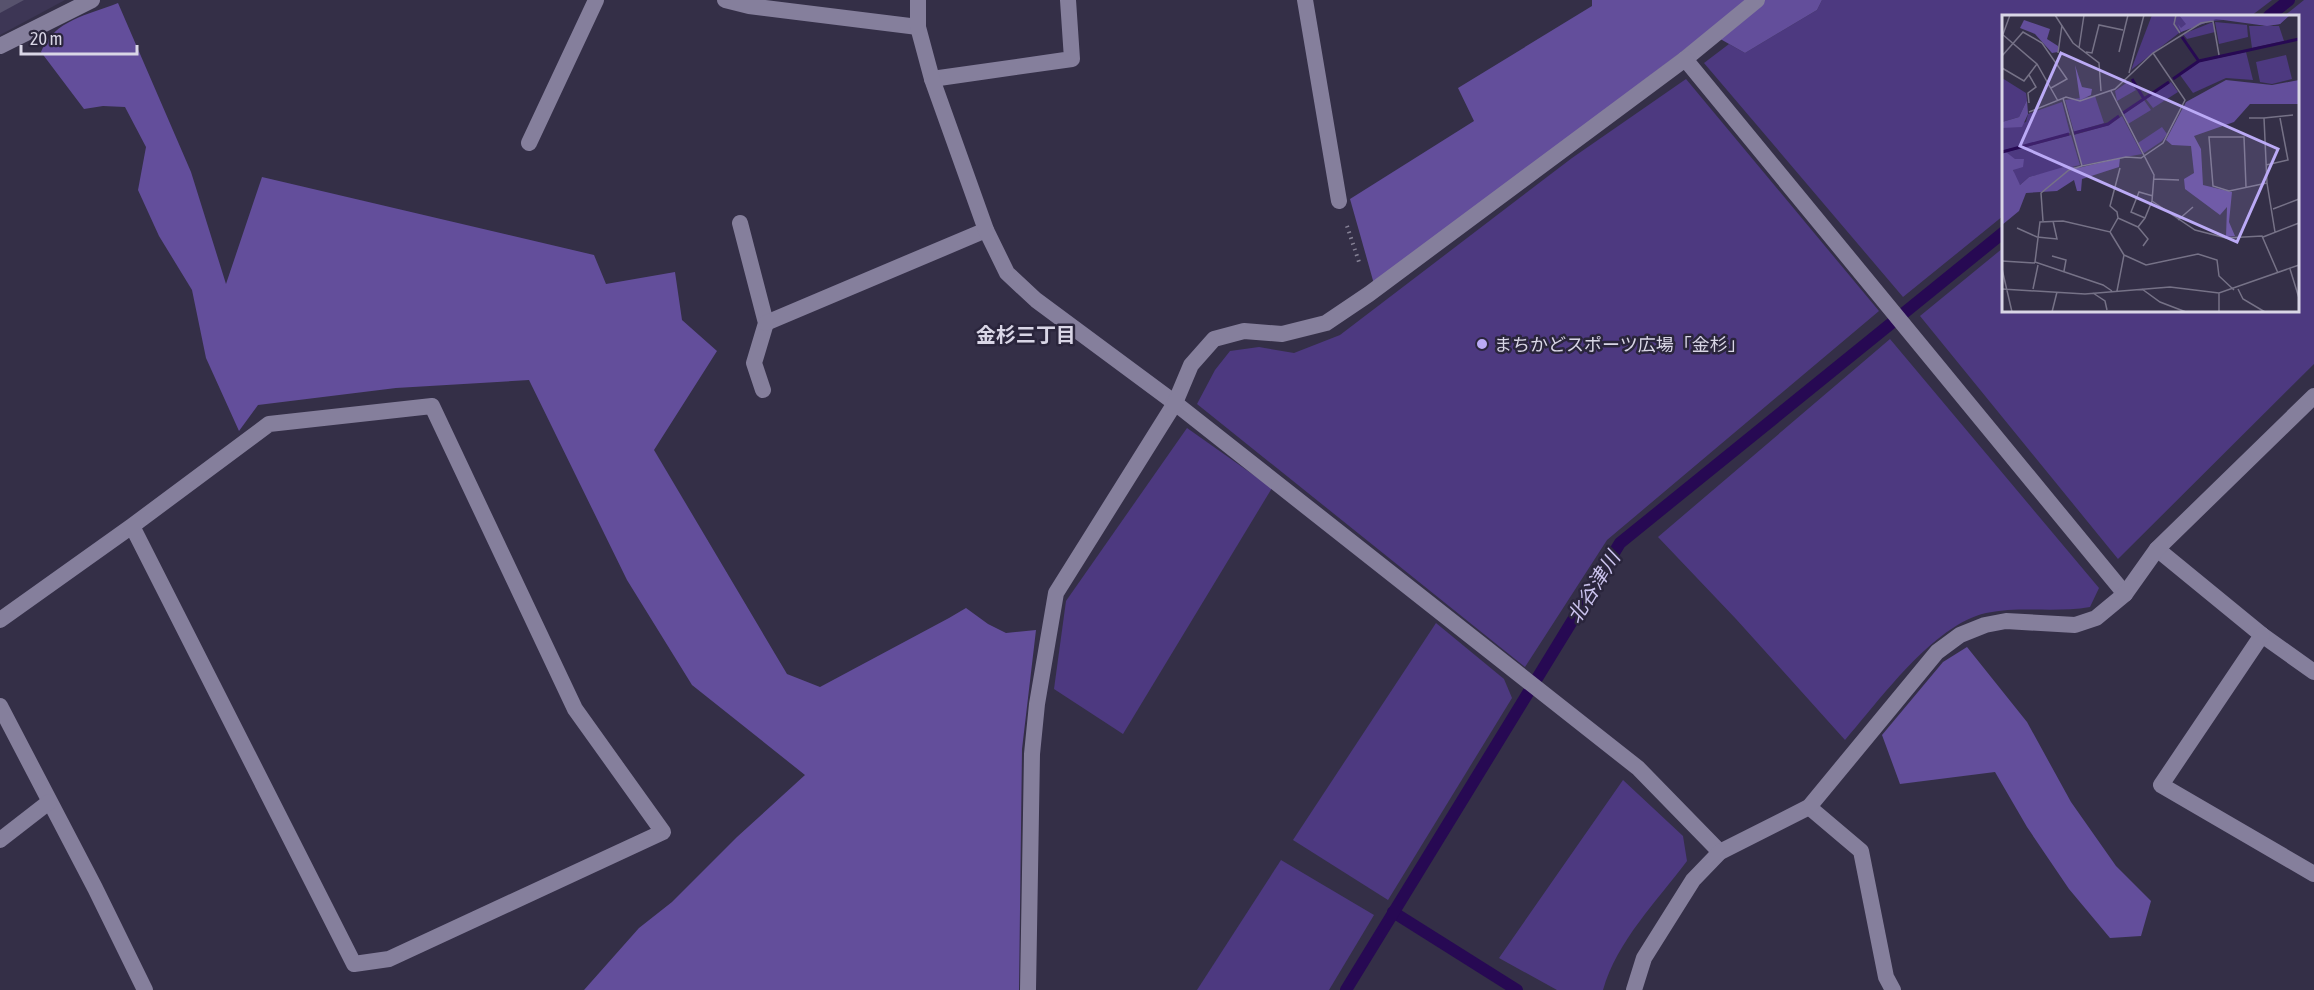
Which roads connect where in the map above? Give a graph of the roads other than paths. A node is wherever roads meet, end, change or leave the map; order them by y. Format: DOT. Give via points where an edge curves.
graph roads {
  1 [pos="92,0"];
  2 [pos="596,0"];
  3 [pos="724,0"];
  4 [pos="918,0"];
  5 [pos="1068,0"];
  6 [pos="1305,0"];
  7 [pos="1757,0"];
  8 [pos="918,27"];
  9 [pos="0,46"];
  10 [pos="1685,59"];
  11 [pos="932,79"];
  12 [pos="529,143"];
  13 [pos="1339,201"];
  14 [pos="740,223"];
  15 [pos="987,230"];
  16 [pos="766,323"];
  17 [pos="763,390"];
  18 [pos="2314,396"];
  19 [pos="1174,403"];
  20 [pos="132,526"];
  21 [pos="2157,549"];
  22 [pos="2125,594"];
  23 [pos="0,620"];
  24 [pos="2262,635"];
  25 [pos="2314,672"];
  26 [pos="0,706"];
  27 [pos="49,802"];
  28 [pos="1809,807"];
  29 [pos="0,840"];
  30 [pos="1720,852"];
  31 [pos="2314,873"];
  32 [pos="145,990"];
  33 [pos="1028,990"];
  34 [pos="1634,990"];
  35 [pos="1893,990"];
  1 -- 9 [label="street"];
  2 -- 12 [label="street"];
  3 -- 8 [label="street"];
  4 -- 8 [label="street"];
  5 -- 11 [label="street" via="1072,59"];
  6 -- 13 [label="street"];
  7 -- 10 [label="street"];
  8 -- 11 [label="street"];
  10 -- 19 [label="street" via="1326,323 1282,334 1244,331 1214,339 1191,365"];
  10 -- 22 [label="street"];
  11 -- 15 [label="street"];
  14 -- 16 [label="street"];
  15 -- 16 [label="street"];
  15 -- 19 [label="street" via="1007,273 1036,300"];
  16 -- 17 [label="street" via="754,363"];
  18 -- 21 [label="street"];
  19 -- 30 [label="street" via="1638,768"];
  19 -- 33 [label="street" via="1056,593 1032,754"];
  20 -- 20 [label="street" via="269,424 432,406 575,709 663,832 389,959 354,964"];
  20 -- 23 [label="street"];
  21 -- 22 [label="street"];
  21 -- 24 [label="street"];
  22 -- 28 [label="street" via="2096,618 2075,625 2006,621 1960,635 1937,652"];
  24 -- 25 [label="street"];
  24 -- 31 [label="street" via="2161,785"];
  26 -- 27 [label="street"];
  27 -- 29 [label="street"];
  27 -- 32 [label="street"];
  28 -- 30 [label="street"];
  28 -- 35 [label="street" via="1861,851 1886,977"];
  30 -- 34 [label="street" via="1693,880 1644,958"];
}
